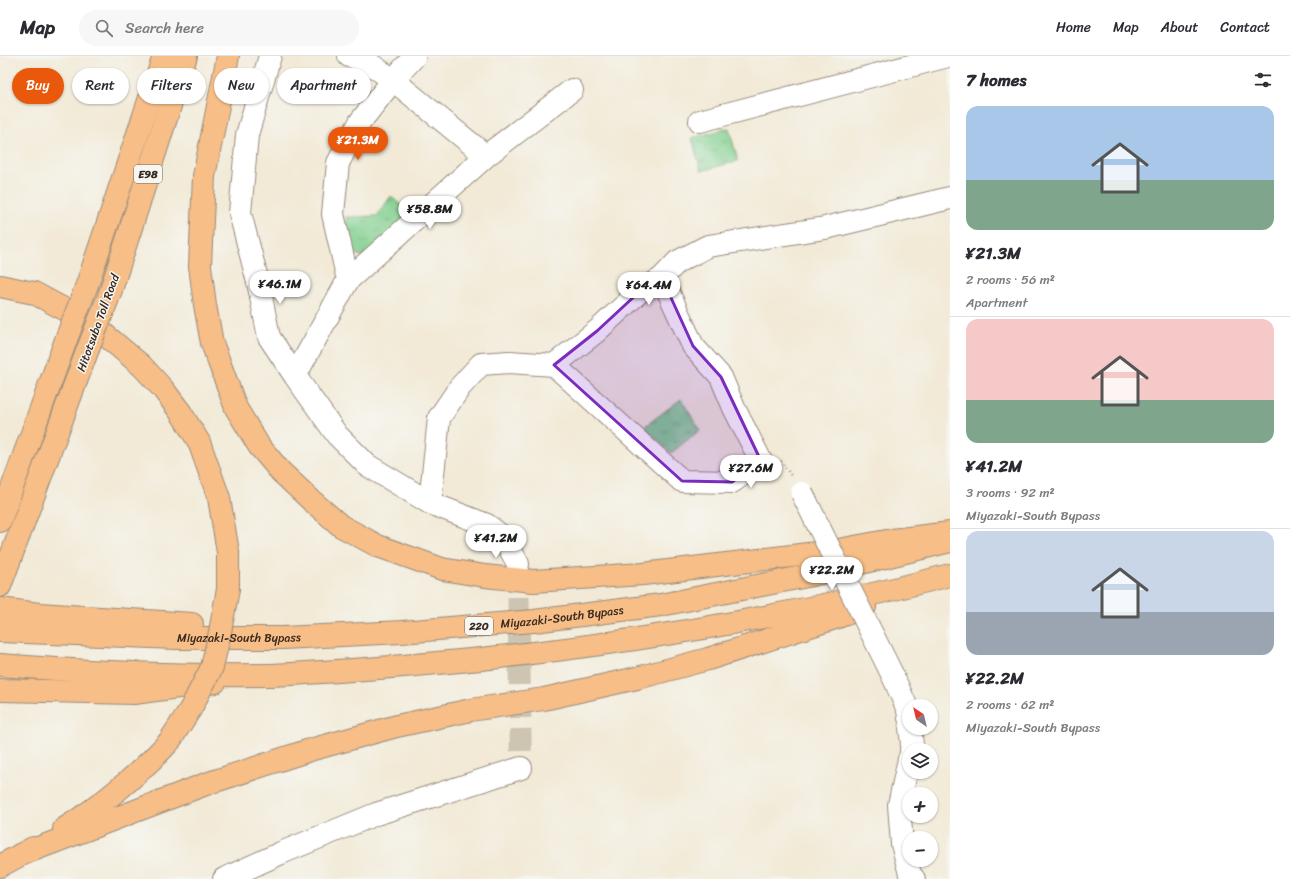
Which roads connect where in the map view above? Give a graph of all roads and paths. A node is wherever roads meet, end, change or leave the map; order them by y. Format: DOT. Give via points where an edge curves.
graph roads {
  1 [pos="164,56"];
  2 [pos="186,56"];
  3 [pos="228,56"];
  4 [pos="270,56"];
  5 [pos="350,56"];
  6 [pos="415,56"];
  7 [pos="948,56"];
  8 [pos="392,80"];
  9 [pos="572,90"];
  10 [pos="700,120"];
  11 [pos="486,156"];
  12 [pos="950,198"];
  13 [pos="662,278"];
  14 [pos="348,280"];
  15 [pos="0,286"];
  16 [pos="66,337"];
  17 [pos="554,365"];
  18 [pos="295,376"];
  19 [pos="0,490"];
  20 [pos="802,493"];
  21 [pos="430,503"];
  22 [pos="0,521"];
  23 [pos="950,533"];
  24 [pos="950,541"];
  25 [pos="518,564"];
  26 [pos="942,577"];
  27 [pos="2,581"];
  28 [pos="0,609"];
  29 [pos="0,631"];
  30 [pos="283,638"];
  31 [pos="0,665"];
  32 [pos="266,675"];
  33 [pos="0,690"];
  34 [pos="903,699"];
  35 [pos="521,768"];
  36 [pos="905,779"];
  37 [pos="20,855"];
  38 [pos="0,866"];
  39 [pos="224,879"];
  40 [pos="914,879"];
  1 -- 16 [label="main road, Hitotsuba Toll Road / E98, bridge" via="88,282"];
  2 -- 27 [label="main road, Hitotsuba Toll Road / E98, bridge" via="110,293"];
  3 -- 23 [label="main road" via="204,176 200,266 212,343 236,408 259,446 281,472 341,526 378,546 442,569 533,581 651,573 833,551"];
  4 -- 18 [label="street" via="247,135 240,213 269,337"];
  5 -- 8 [label="street" via="366,61"];
  6 -- 8 [label="street"];
  7 -- 10 [label="street"];
  8 -- 11 [label="street"];
  8 -- 14 [label="street" via="360,122 338,163 333,214"];
  9 -- 11 [label="street"];
  11 -- 14 [label="street"];
  12 -- 13 [label="street" via="825,228 708,246 677,262"];
  13 -- 17 [label="street" via="638,293 597,331"];
  13 -- 17 [label="street" via="693,346 721,377 761,461 732,482 682,481"];
  14 -- 18 [label="street"];
  15 -- 37 [label="main road, bridge" via="34,293 92,324 142,366 163,389 199,442 219,498 228,552 228,589 212,667 169,742 123,787 94,810"];
  16 -- 19 [label="main road" via="42,384"];
  16 -- 22 [label="main road, E98"];
  17 -- 21 [label="street" via="509,362 481,364 460,387 439,418"];
  18 -- 21 [label="street" via="337,434 367,464"];
  20 -- 34 [label="street, bridge"];
  21 -- 25 [label="street" via="487,525 504,538"];
  24 -- 30 [label="main road, Miyazaki-South Bypass / 220" via="812,575 661,605 526,622"];
  26 -- 32 [label="main road" via="849,600 622,641 398,668"];
  26 -- 37 [label="main road" via="838,617 637,678 544,699 471,710 396,726 310,750 173,796"];
  28 -- 30 [label="main road" via="195,624"];
  29 -- 30 [label="main road, Miyazaki-South Bypass / 220" via="176,638"];
  31 -- 32 [label="main road" via="158,674"];
  32 -- 33 [label="main road" via="134,693"];
  35 -- 39 [label="street" via="376,814"];
  36 -- 40 [label="street" via="899,805 902,844 910,874"];
  37 -- 38 [label="main road"];
}
